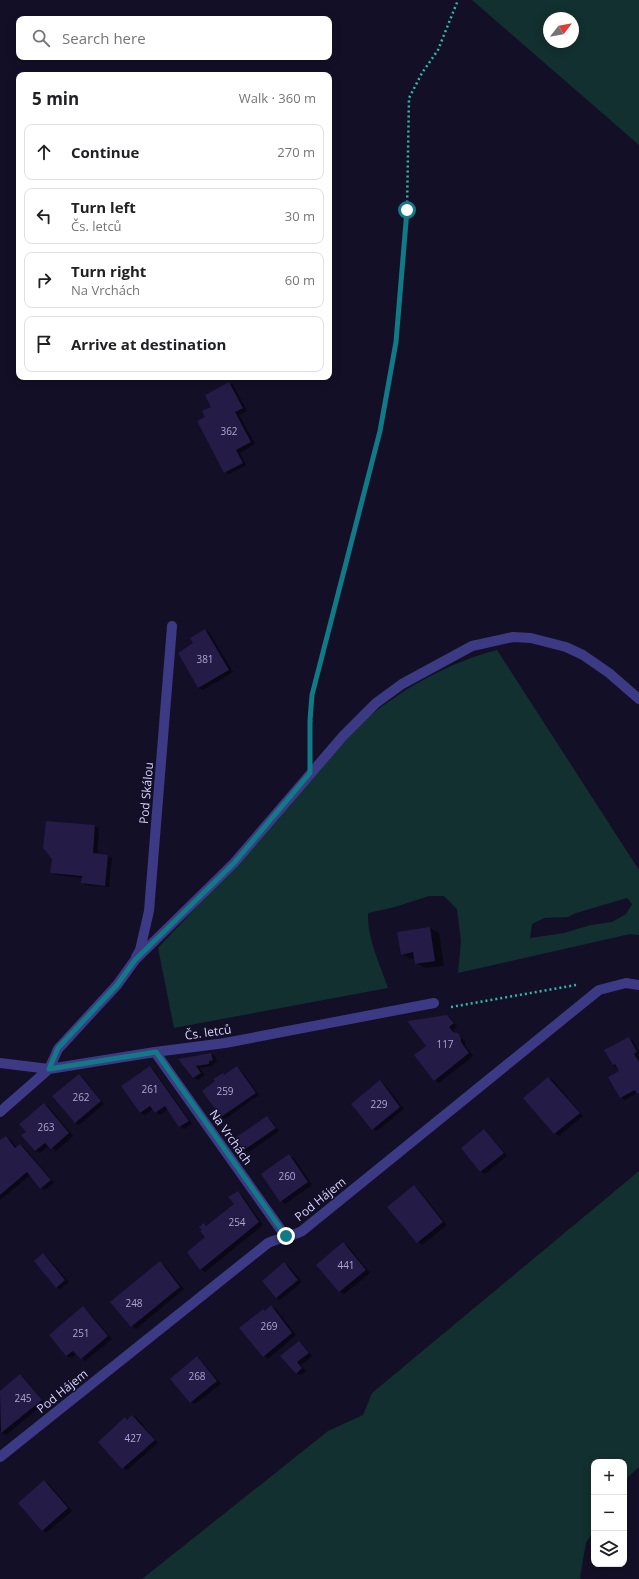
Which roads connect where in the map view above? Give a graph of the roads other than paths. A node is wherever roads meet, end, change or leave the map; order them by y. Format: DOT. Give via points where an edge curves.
graph roads {
  1 [pos="172,626"];
  2 [pos="639,699"];
  3 [pos="135,960"];
  4 [pos="639,985"];
  5 [pos="434,1003"];
  6 [pos="156,1052"];
  7 [pos="0,1064"];
  8 [pos="49,1069"];
  9 [pos="0,1112"];
  10 [pos="286,1236"];
  11 [pos="0,1457"];
  1 -- 3 [label="street, Pod Skálou" via="149,911 140,950"];
  2 -- 3 [label="street" via="609,673 566,647 531,638 513,637 472,646 402,684 376,703 310,773 234,863"];
  3 -- 8 [label="street" via="117,985 58,1048"];
  4 -- 10 [label="street, Pod Hájem" via="626,983 599,990 302,1231"];
  5 -- 6 [label="street, Čs. letců" via="225,1043"];
  6 -- 8 [label="street, Čs. letců"];
  6 -- 10 [label="street, Na Vrchách"];
  7 -- 8 [label="street, Čs. letců"];
  8 -- 9 [label="street"];
  10 -- 11 [label="street, Pod Hájem" via="268,1243"];
}
